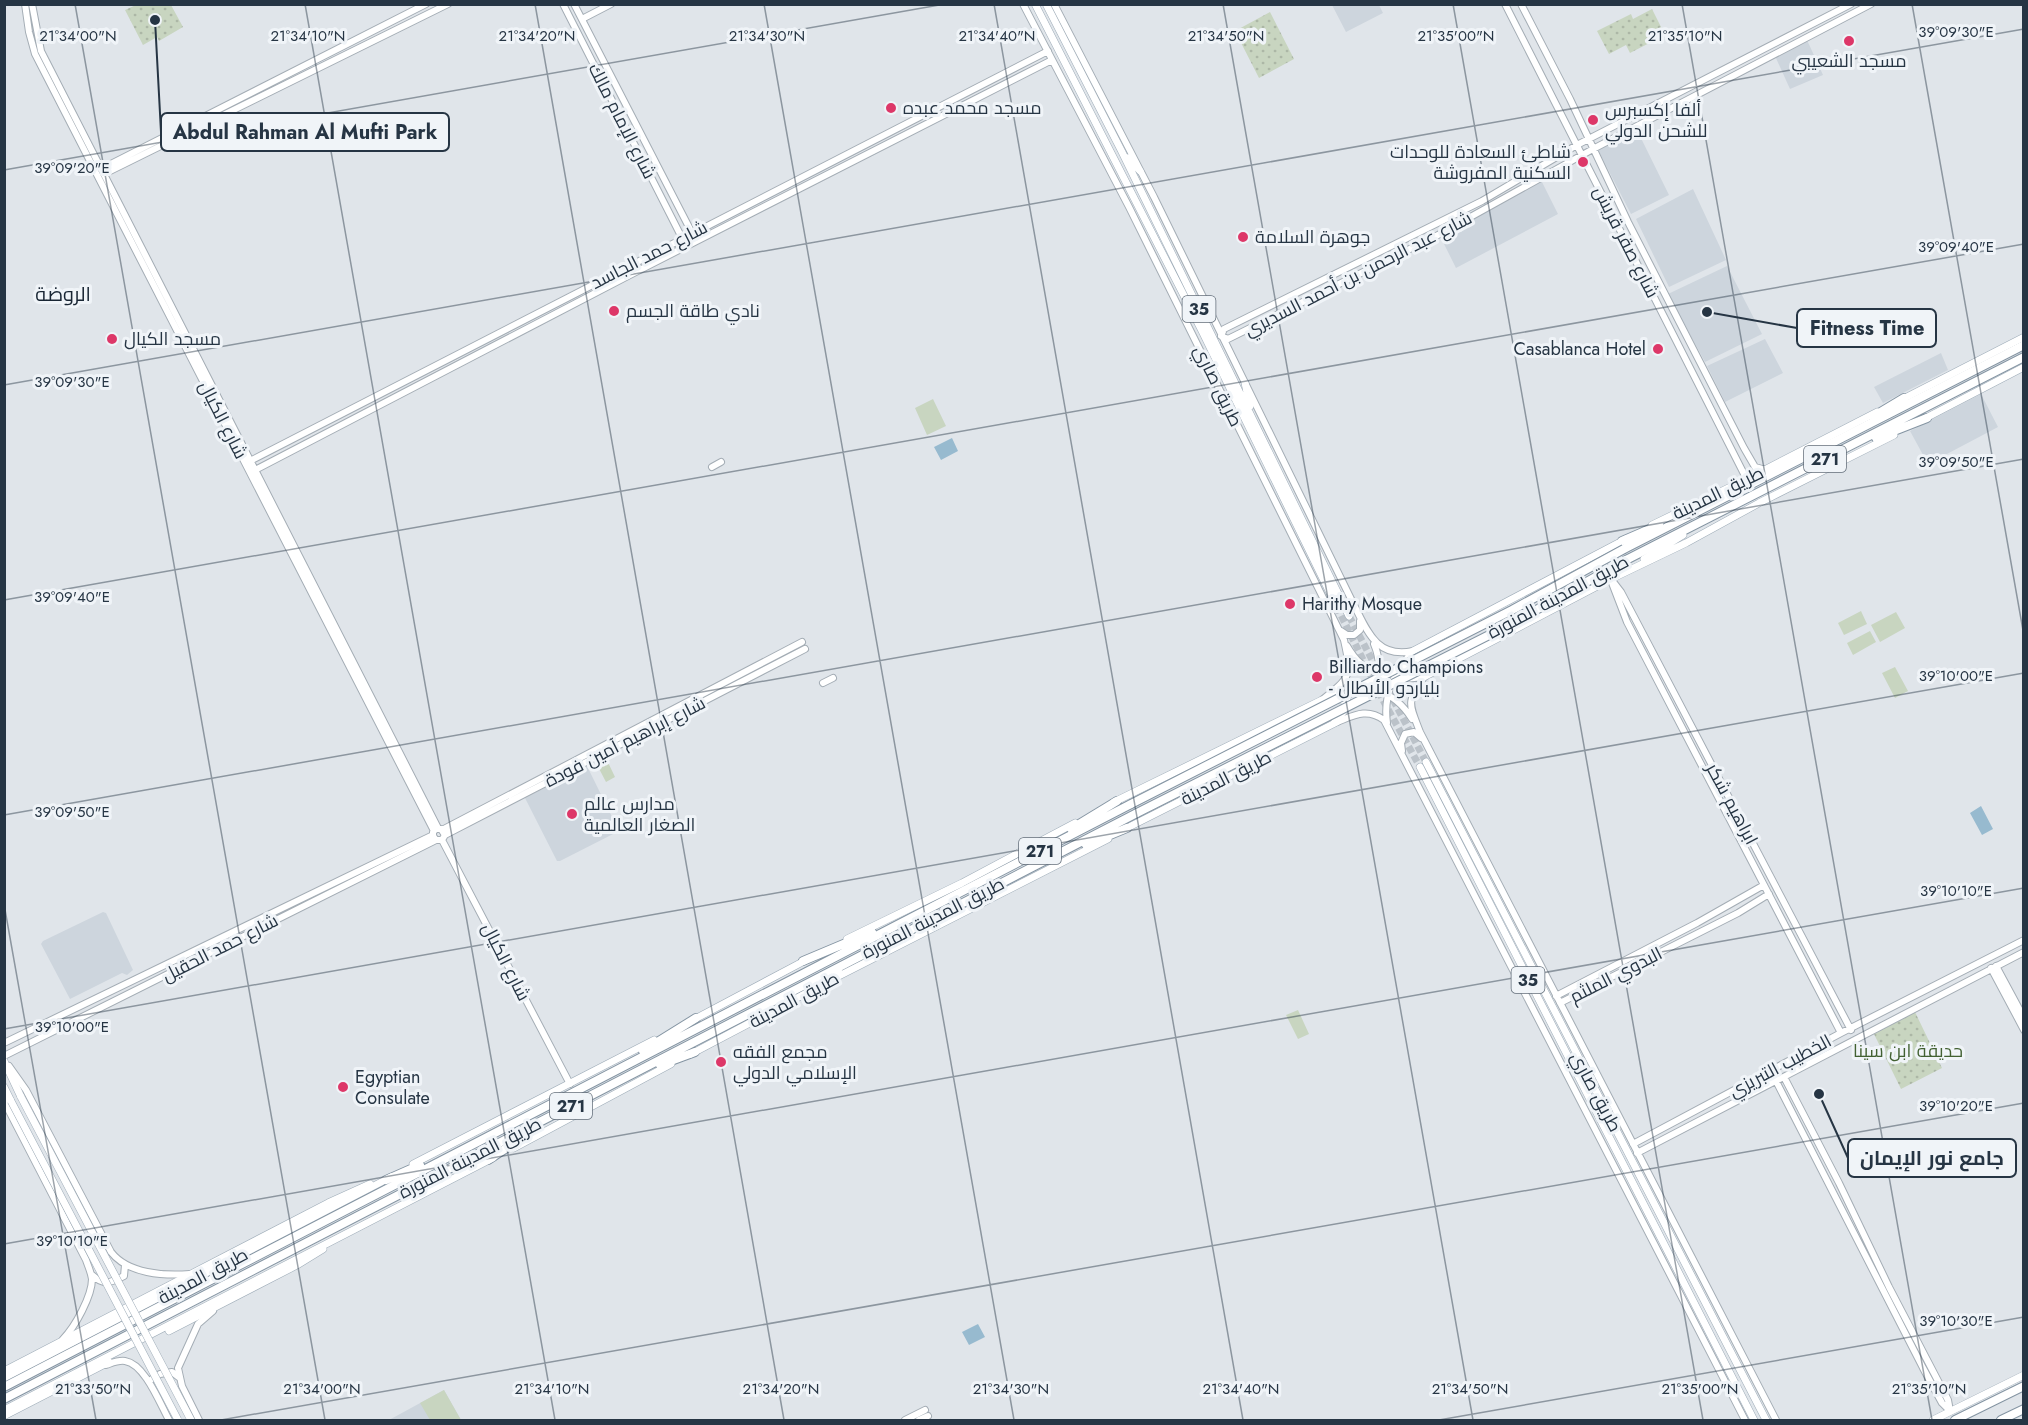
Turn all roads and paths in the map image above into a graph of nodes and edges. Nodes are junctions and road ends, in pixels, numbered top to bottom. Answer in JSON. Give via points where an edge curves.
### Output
{"nodes":[{"id":1,"x":25,"y":4,"type":"edge"},
{"id":2,"x":32,"y":4,"type":"edge"},
{"id":3,"x":426,"y":4,"type":"edge"},
{"id":4,"x":448,"y":4,"type":"edge"},
{"id":5,"x":562,"y":4,"type":"edge"},
{"id":6,"x":584,"y":4,"type":"edge"},
{"id":7,"x":610,"y":4,"type":"edge"},
{"id":8,"x":1023,"y":4,"type":"edge"},
{"id":9,"x":1035,"y":4,"type":"edge"},
{"id":10,"x":1046,"y":4,"type":"edge"},
{"id":11,"x":1054,"y":4,"type":"edge"},
{"id":12,"x":1505,"y":4,"type":"edge"},
{"id":13,"x":1521,"y":4,"type":"edge"},
{"id":14,"x":1851,"y":4,"type":"edge"},
{"id":15,"x":1871,"y":4,"type":"edge"},
{"id":16,"x":575,"y":6,"type":"edge"},
{"id":17,"x":582,"y":19,"type":"junction"},
{"id":18,"x":1048,"y":51,"type":"junction"},
{"id":19,"x":1038,"y":56,"type":"junction"},
{"id":20,"x":1052,"y":60,"type":"junction"},
{"id":21,"x":1042,"y":66,"type":"junction"},
{"id":22,"x":284,"y":76,"type":"junction"},
{"id":23,"x":287,"y":84,"type":"junction"},
{"id":24,"x":1588,"y":140,"type":"junction"},
{"id":25,"x":1577,"y":145,"type":"junction"},
{"id":26,"x":1593,"y":149,"type":"junction"},
{"id":27,"x":1122,"y":152,"type":"junction"},
{"id":28,"x":1583,"y":155,"type":"junction"},
{"id":29,"x":1140,"y":171,"type":"junction"},
{"id":30,"x":103,"y":172,"type":"junction"},
{"id":31,"x":692,"y":233,"type":"junction"},
{"id":32,"x":682,"y":238,"type":"junction"},
{"id":33,"x":1655,"y":275,"type":"junction"},
{"id":34,"x":1645,"y":280,"type":"junction"},
{"id":35,"x":1251,"y":315,"type":"junction"},
{"id":36,"x":1256,"y":326,"type":"junction"},
{"id":37,"x":1221,"y":336,"type":"junction"},
{"id":38,"x":2024,"y":338,"type":"edge"},
{"id":39,"x":2024,"y":345,"type":"edge"},
{"id":40,"x":2024,"y":357,"type":"edge"},
{"id":41,"x":2024,"y":367,"type":"edge"},
{"id":42,"x":1245,"y":383,"type":"junction"},
{"id":43,"x":1904,"y":398,"type":"junction"},
{"id":44,"x":1252,"y":417,"type":"junction"},
{"id":45,"x":1927,"y":418,"type":"junction"},
{"id":46,"x":1735,"y":432,"type":"junction"},
{"id":47,"x":1725,"y":437,"type":"junction"},
{"id":48,"x":1812,"y":454,"type":"junction"},
{"id":49,"x":1834,"y":454,"type":"junction"},
{"id":50,"x":250,"y":461,"type":"junction"},
{"id":51,"x":722,"y":462,"type":"dead end"},
{"id":52,"x":712,"y":467,"type":"dead end"},
{"id":53,"x":255,"y":470,"type":"junction"},
{"id":54,"x":1766,"y":470,"type":"junction"},
{"id":55,"x":1745,"y":480,"type":"junction"},
{"id":56,"x":1710,"y":518,"type":"junction"},
{"id":57,"x":1623,"y":545,"type":"junction"},
{"id":58,"x":1611,"y":579,"type":"junction"},
{"id":59,"x":1332,"y":597,"type":"tunnel mouth"},
{"id":60,"x":1353,"y":603,"type":"junction"},
{"id":61,"x":1349,"y":616,"type":"tunnel mouth"},
{"id":62,"x":1332,"y":618,"type":"junction"},
{"id":63,"x":1344,"y":640,"type":"junction"},
{"id":64,"x":1373,"y":640,"type":"junction"},
{"id":65,"x":1428,"y":643,"type":"junction"},
{"id":66,"x":804,"y":645,"type":"dead end"},
{"id":67,"x":1413,"y":651,"type":"junction"},
{"id":68,"x":1444,"y":666,"type":"junction"},
{"id":69,"x":1378,"y":673,"type":"junction"},
{"id":70,"x":1424,"y":677,"type":"junction"},
{"id":71,"x":833,"y":678,"type":"dead end"},
{"id":72,"x":1394,"y":678,"type":"junction"},
{"id":73,"x":1666,"y":680,"type":"junction"},
{"id":74,"x":823,"y":683,"type":"dead end"},
{"id":75,"x":1660,"y":684,"type":"junction"},
{"id":76,"x":1372,"y":689,"type":"junction"},
{"id":77,"x":1387,"y":695,"type":"junction"},
{"id":78,"x":1324,"y":699,"type":"junction"},
{"id":79,"x":1336,"y":722,"type":"junction"},
{"id":80,"x":1420,"y":732,"type":"junction"},
{"id":81,"x":1396,"y":743,"type":"junction"},
{"id":82,"x":1427,"y":763,"type":"junction"},
{"id":83,"x":1412,"y":773,"type":"junction"},
{"id":84,"x":1117,"y":801,"type":"junction"},
{"id":85,"x":1127,"y":828,"type":"junction"},
{"id":86,"x":438,"y":834,"type":"junction"},
{"id":87,"x":1005,"y":869,"type":"junction"},
{"id":88,"x":1024,"y":871,"type":"junction"},
{"id":89,"x":1764,"y":885,"type":"junction"},
{"id":90,"x":335,"y":886,"type":"junction"},
{"id":91,"x":1769,"y":894,"type":"junction"},
{"id":92,"x":930,"y":908,"type":"junction"},
{"id":93,"x":1668,"y":938,"type":"junction"},
{"id":94,"x":2024,"y":940,"type":"edge"},
{"id":95,"x":883,"y":944,"type":"junction"},
{"id":96,"x":1672,"y":946,"type":"junction"},
{"id":97,"x":2024,"y":952,"type":"edge"},
{"id":98,"x":803,"y":961,"type":"junction"},
{"id":99,"x":1994,"y":967,"type":"junction"},
{"id":100,"x":811,"y":990,"type":"junction"},
{"id":101,"x":1556,"y":996,"type":"junction"},
{"id":102,"x":1560,"y":1003,"type":"junction"},
{"id":103,"x":696,"y":1018,"type":"junction"},
{"id":104,"x":2024,"y":1018,"type":"edge"},
{"id":105,"x":1851,"y":1030,"type":"junction"},
{"id":106,"x":2024,"y":1030,"type":"edge"},
{"id":107,"x":1841,"y":1033,"type":"junction"},
{"id":108,"x":4,"y":1043,"type":"edge"},
{"id":109,"x":695,"y":1052,"type":"junction"},
{"id":110,"x":4,"y":1059,"type":"edge"},
{"id":111,"x":1784,"y":1077,"type":"junction"},
{"id":112,"x":626,"y":1078,"type":"junction"},
{"id":113,"x":1776,"y":1081,"type":"junction"},
{"id":114,"x":593,"y":1083,"type":"junction"},
{"id":115,"x":570,"y":1084,"type":"junction"},
{"id":116,"x":4,"y":1087,"type":"edge"},
{"id":117,"x":4,"y":1095,"type":"edge"},
{"id":118,"x":573,"y":1105,"type":"junction"},
{"id":119,"x":495,"y":1131,"type":"junction"},
{"id":120,"x":1633,"y":1144,"type":"junction"},
{"id":121,"x":1637,"y":1153,"type":"junction"},
{"id":122,"x":488,"y":1160,"type":"junction"},
{"id":123,"x":400,"y":1172,"type":"junction"},
{"id":124,"x":386,"y":1180,"type":"junction"},
{"id":125,"x":369,"y":1220,"type":"junction"},
{"id":126,"x":125,"y":1265,"type":"junction"},
{"id":127,"x":191,"y":1274,"type":"junction"},
{"id":128,"x":92,"y":1275,"type":"junction"},
{"id":129,"x":227,"y":1301,"type":"junction"},
{"id":130,"x":135,"y":1311,"type":"junction"},
{"id":131,"x":124,"y":1317,"type":"junction"},
{"id":132,"x":148,"y":1337,"type":"junction"},
{"id":133,"x":137,"y":1342,"type":"junction"},
{"id":134,"x":58,"y":1344,"type":"junction"},
{"id":135,"x":4,"y":1371,"type":"edge"},
{"id":136,"x":84,"y":1375,"type":"junction"},
{"id":137,"x":2024,"y":1375,"type":"edge"},
{"id":138,"x":4,"y":1378,"type":"edge"},
{"id":139,"x":180,"y":1379,"type":"junction"},
{"id":140,"x":2024,"y":1386,"type":"edge"},
{"id":141,"x":4,"y":1387,"type":"edge"},
{"id":142,"x":152,"y":1388,"type":"junction"},
{"id":143,"x":4,"y":1399,"type":"edge"},
{"id":144,"x":2024,"y":1409,"type":"edge"},
{"id":145,"x":4,"y":1410,"type":"edge"},
{"id":146,"x":4,"y":1416,"type":"edge"},
{"id":147,"x":1955,"y":1417,"type":"edge"},
{"id":148,"x":169,"y":1420,"type":"edge"},
{"id":149,"x":178,"y":1420,"type":"edge"},
{"id":150,"x":191,"y":1420,"type":"edge"},
{"id":151,"x":199,"y":1420,"type":"edge"},
{"id":152,"x":904,"y":1420,"type":"edge"},
{"id":153,"x":919,"y":1420,"type":"edge"},
{"id":154,"x":1745,"y":1420,"type":"edge"},
{"id":155,"x":1754,"y":1420,"type":"edge"},
{"id":156,"x":1766,"y":1420,"type":"edge"},
{"id":157,"x":1776,"y":1420,"type":"edge"},
{"id":158,"x":1933,"y":1420,"type":"edge"},
{"id":159,"x":2001,"y":1420,"type":"edge"}],
"edges":[{"from":1,"to":86,"type":"street","name":"شارع الكيال","via":[[35,54]]},
{"from":2,"to":30,"type":"street","name":"شارع الكيال","via":[[41,51]]},
{"from":3,"to":22,"type":"street"},
{"from":4,"to":23,"type":"street"},
{"from":5,"to":32,"type":"street","name":"شارع الإمام مالك"},
{"from":6,"to":16,"type":"street"},
{"from":7,"to":17,"type":"street"},
{"from":8,"to":18,"type":"street","name":"طريق صاري"},
{"from":9,"to":59,"type":"main road","name":"طريق صاري","number":"35"},
{"from":10,"to":27,"type":"main road","name":"طريق صاري","number":"35"},
{"from":11,"to":29,"type":"street"},
{"from":12,"to":25,"type":"street","name":"شارع صقر قريش"},
{"from":13,"to":24,"type":"street","name":"شارع صقر قريش"},
{"from":14,"to":24,"type":"street","name":"شارع عبد الرحمن بن أحمد السديري"},
{"from":15,"to":26,"type":"street","name":"شارع عبد الرحمن بن أحمد السديري"},
{"from":16,"to":17,"type":"street","name":"شارع الإمام مالك"},
{"from":17,"to":31,"type":"street","name":"شارع الإمام مالك"},
{"from":18,"to":19,"type":"street","name":"شارع حمد الجاسد"},
{"from":18,"to":20,"type":"street","name":"طريق صاري"},
{"from":19,"to":21,"type":"street"},
{"from":19,"to":31,"type":"street","name":"شارع حمد الجاسد"},
{"from":20,"to":21,"type":"street","name":"شارع حمد الجاسد"},
{"from":20,"to":62,"type":"street","name":"طريق صاري"},
{"from":21,"to":53,"type":"street","name":"شارع حمد الجاسد"},
{"from":22,"to":23,"type":"street"},
{"from":22,"to":30,"type":"street"},
{"from":23,"to":30,"type":"street"},
{"from":24,"to":25,"type":"street","name":"شارع عبد الرحمن بن أحمد السديري"},
{"from":24,"to":26,"type":"street","name":"شارع صقر قريش"},
{"from":25,"to":28,"type":"street","name":"شارع صقر قريش"},
{"from":25,"to":35,"type":"street","name":"شارع عبد الرحمن بن أحمد السديري","via":[[1482,201]]},
{"from":26,"to":28,"type":"street","name":"شارع عبد الرحمن بن أحمد السديري"},
{"from":26,"to":33,"type":"street","name":"شارع صقر قريش"},
{"from":27,"to":29,"type":"main road"},
{"from":27,"to":44,"type":"main road","name":"طريق صاري","number":"35"},
{"from":28,"to":34,"type":"street","name":"شارع صقر قريش"},
{"from":28,"to":36,"type":"street","name":"شارع عبد الرحمن بن أحمد السديري","via":[[1438,236]]},
{"from":29,"to":37,"type":"street"},
{"from":30,"to":50,"type":"street","name":"شارع الكيال"},
{"from":31,"to":32,"type":"street","name":"شارع حمد الجاسد"},
{"from":32,"to":50,"type":"street","name":"شارع حمد الجاسد"},
{"from":33,"to":34,"type":"street"},
{"from":33,"to":46,"type":"street","name":"شارع صقر قريش"},
{"from":34,"to":47,"type":"street","name":"شارع صقر قريش"},
{"from":35,"to":36,"type":"street"},
{"from":35,"to":37,"type":"street","name":"شارع عبد الرحمن بن أحمد السديري","via":[[1224,329]]},
{"from":36,"to":37,"type":"street","name":"شارع عبد الرحمن بن أحمد السديري","via":[[1228,339]]},
{"from":37,"to":42,"type":"street"},
{"from":38,"to":43,"type":"main road","name":"طريق المدينة"},
{"from":39,"to":48,"type":"highway","name":"طريق المدينة المنورة","number":"271"},
{"from":40,"to":49,"type":"highway","name":"طريق المدينة المنورة","number":"271"},
{"from":41,"to":45,"type":"main road","name":"طريق المدينة"},
{"from":42,"to":44,"type":"main road"},
{"from":42,"to":60,"type":"street"},
{"from":43,"to":48,"type":"highway"},
{"from":43,"to":54,"type":"main road","name":"طريق المدينة"},
{"from":44,"to":61,"type":"main road","name":"طريق صاري","number":"35"},
{"from":45,"to":49,"type":"highway"},
{"from":45,"to":58,"type":"main road","name":"طريق المدينة"},
{"from":46,"to":47,"type":"street"},
{"from":46,"to":54,"type":"street","name":"شارع صقر قريش","via":[[1755,467]]},
{"from":47,"to":55,"type":"street","name":"شارع صقر قريش"},
{"from":48,"to":57,"type":"highway","name":"طريق المدينة المنورة","number":"271"},
{"from":49,"to":56,"type":"highway","name":"طريق المدينة المنورة","number":"271"},
{"from":50,"to":53,"type":"street","name":"شارع الكيال"},
{"from":51,"to":52,"type":"street"},
{"from":53,"to":86,"type":"street","name":"شارع الكيال"},
{"from":54,"to":55,"type":"main road","name":"طريق المدينة"},
{"from":55,"to":57,"type":"main road","name":"طريق المدينة","via":[[1672,514]]},
{"from":56,"to":58,"type":"main road","name":"طريق المدينة"},
{"from":56,"to":88,"type":"highway","name":"طريق المدينة المنورة","number":"271","bridge":true},
{"from":57,"to":65,"type":"main road","name":"طريق المدينة"},
{"from":57,"to":87,"type":"highway","name":"طريق المدينة المنورة","number":"271","bridge":true,"via":[[1512,610]]},
{"from":58,"to":68,"type":"main road","name":"طريق المدينة"},
{"from":58,"to":73,"type":"street","name":"ابراهيم شكر"},
{"from":58,"to":75,"type":"street","via":[[1627,622]]},
{"from":60,"to":62,"type":"street","via":[[1360,623],[1357,633],[1342,633]]},
{"from":60,"to":64,"type":"street","name":"طريق المدينة"},
{"from":62,"to":63,"type":"street","name":"طريق صاري"},
{"from":63,"to":69,"type":"street","name":"طريق المدينة","via":[[1355,660]]},
{"from":63,"to":78,"type":"street","name":"طريق صاري","via":[[1350,666],[1347,678]]},
{"from":64,"to":67,"type":"street","via":[[1390,651]]},
{"from":64,"to":69,"type":"street","name":"طريق المدينة"},
{"from":65,"to":67,"type":"main road","name":"طريق المدينة"},
{"from":65,"to":68,"type":"main road","via":[[1416,656],[1416,666]]},
{"from":66,"to":86,"type":"street","name":"شارع إبراهيم آمين فودة"},
{"from":67,"to":72,"type":"street"},
{"from":68,"to":70,"type":"main road","name":"طريق المدينة"},
{"from":69,"to":72,"type":"street","name":"طريق المدينة"},
{"from":69,"to":76,"type":"street","name":"طريق المدينة"},
{"from":70,"to":72,"type":"street","name":"طريق المدينة"},
{"from":70,"to":80,"type":"street","via":[[1411,696]]},
{"from":71,"to":74,"type":"street"},
{"from":72,"to":77,"type":"street"},
{"from":73,"to":75,"type":"street"},
{"from":73,"to":105,"type":"street","name":"ابراهيم شكر"},
{"from":75,"to":89,"type":"street"},
{"from":76,"to":77,"type":"street","name":"طريق المدينة"},
{"from":76,"to":78,"type":"street","name":"طريق المدينة","via":[[1346,688]]},
{"from":76,"to":79,"type":"street","name":"طريق المدينة","via":[[1354,711]]},
{"from":77,"to":80,"type":"street","name":"طريق المدينة","via":[[1403,705]]},
{"from":77,"to":81,"type":"street","via":[[1388,724]]},
{"from":78,"to":79,"type":"main road","via":[[1347,701]]},
{"from":78,"to":84,"type":"main road","name":"طريق المدينة"},
{"from":79,"to":81,"type":"street","via":[[1361,712],[1378,716]]},
{"from":79,"to":85,"type":"main road","name":"طريق المدينة"},
{"from":80,"to":82,"type":"street"},
{"from":81,"to":83,"type":"street"},
{"from":82,"to":83,"type":"street","via":[[1418,734],[1405,734],[1401,747]]},
{"from":82,"to":101,"type":"street"},
{"from":82,"to":155,"type":"main road","name":"طريق صاري","number":"35","via":[[1637,1193]]},
{"from":82,"to":156,"type":"main road","name":"طريق صاري","number":"35"},
{"from":83,"to":154,"type":"street"},
{"from":84,"to":87,"type":"highway"},
{"from":84,"to":98,"type":"main road","name":"طريق المدينة"},
{"from":85,"to":88,"type":"highway"},
{"from":85,"to":100,"type":"main road","name":"طريق المدينة"},
{"from":86,"to":90,"type":"street","name":"شارع حمد الحقيل"},
{"from":86,"to":115,"type":"street","name":"شارع الكيال"},
{"from":87,"to":92,"type":"highway","name":"طريق المدينة المنورة","number":"271"},
{"from":88,"to":95,"type":"highway","name":"طريق المدينة المنورة","number":"271"},
{"from":89,"to":91,"type":"street"},
{"from":89,"to":93,"type":"street","name":"البدوي الملثم"},
{"from":90,"to":108,"type":"street","name":"شارع حمد الحقيل"},
{"from":90,"to":110,"type":"street","name":"شارع حمد الحقيل"},
{"from":91,"to":96,"type":"street","name":"البدوي الملثم"},
{"from":91,"to":107,"type":"street"},
{"from":92,"to":98,"type":"highway"},
{"from":92,"to":114,"type":"highway","name":"طريق المدينة المنورة","number":"271"},
{"from":93,"to":96,"type":"street","name":"البدوي الملثم"},
{"from":93,"to":101,"type":"street","name":"البدوي الملثم"},
{"from":94,"to":105,"type":"street","name":"الخطيب التبريزي"},
{"from":95,"to":100,"type":"highway"},
{"from":95,"to":112,"type":"highway","name":"طريق المدينة المنورة","number":"271"},
{"from":96,"to":102,"type":"street","name":"البدوي الملثم"},
{"from":97,"to":99,"type":"street","name":"الخطيب التبريزي"},
{"from":98,"to":103,"type":"main road","name":"طريق المدينة"},
{"from":99,"to":104,"type":"street"},
{"from":99,"to":106,"type":"street"},
{"from":99,"to":111,"type":"street","name":"الخطيب التبريزي"},
{"from":100,"to":109,"type":"main road","name":"طريق المدينة"},
{"from":101,"to":102,"type":"street"},
{"from":102,"to":120,"type":"street"},
{"from":103,"to":114,"type":"highway"},
{"from":103,"to":115,"type":"main road","name":"طريق المدينة"},
{"from":105,"to":107,"type":"street","name":"الخطيب التبريزي"},
{"from":107,"to":120,"type":"street","name":"الخطيب التبريزي"},
{"from":109,"to":112,"type":"highway"},
{"from":109,"to":122,"type":"main road","name":"طريق المدينة"},
{"from":110,"to":126,"type":"street","via":[[26,1090],[111,1252]]},
{"from":110,"to":130,"type":"main road","bridge":true},
{"from":111,"to":113,"type":"street","name":"الخطيب التبريزي"},
{"from":111,"to":147,"type":"street"},
{"from":112,"to":118,"type":"highway","name":"طريق المدينة المنورة","number":"271"},
{"from":113,"to":121,"type":"street","name":"الخطيب التبريزي"},
{"from":113,"to":147,"type":"street","via":[[1923,1368],[1942,1403]]},
{"from":114,"to":119,"type":"highway","name":"طريق المدينة المنورة","number":"271"},
{"from":115,"to":123,"type":"main road","name":"طريق المدينة"},
{"from":116,"to":131,"type":"main road","bridge":true},
{"from":117,"to":128,"type":"street"},
{"from":118,"to":122,"type":"highway"},
{"from":118,"to":143,"type":"highway","name":"طريق المدينة المنورة","number":"271"},
{"from":119,"to":124,"type":"highway"},
{"from":119,"to":141,"type":"highway","name":"طريق المدينة المنورة","number":"271"},
{"from":120,"to":121,"type":"street"},
{"from":121,"to":157,"type":"street"},
{"from":122,"to":125,"type":"main road","name":"طريق المدينة"},
{"from":123,"to":124,"type":"main road","name":"طريق المدينة"},
{"from":123,"to":127,"type":"main road","name":"طريق المدينة","via":[[328,1203]]},
{"from":124,"to":130,"type":"main road","name":"طريق المدينة"},
{"from":125,"to":129,"type":"main road","name":"طريق المدينة","via":[[297,1265]]},
{"from":125,"to":132,"type":"main road","name":"طريق المدينة"},
{"from":126,"to":127,"type":"street","via":[[175,1275]]},
{"from":126,"to":128,"type":"street","via":[[124,1276],[111,1282],[99,1282]]},
{"from":127,"to":134,"type":"main road","name":"طريق المدينة"},
{"from":128,"to":134,"type":"street","via":[[78,1317]]},
{"from":129,"to":136,"type":"main road","name":"طريق المدينة"},
{"from":129,"to":139,"type":"street","via":[[198,1324],[178,1368]]},
{"from":130,"to":131,"type":"main road","name":"طريق المدينة","bridge":true},
{"from":130,"to":132,"type":"main road","bridge":true},
{"from":131,"to":133,"type":"main road","bridge":true},
{"from":131,"to":138,"type":"main road","name":"طريق المدينة"},
{"from":132,"to":133,"type":"main road","name":"طريق المدينة","bridge":true},
{"from":132,"to":150,"type":"main road","bridge":true},
{"from":133,"to":145,"type":"main road","name":"طريق المدينة"},
{"from":133,"to":149,"type":"main road","bridge":true},
{"from":134,"to":135,"type":"main road","name":"طريق المدينة"},
{"from":136,"to":142,"type":"street","via":[[119,1360],[126,1361],[141,1371]]},
{"from":136,"to":146,"type":"main road","name":"طريق المدينة"},
{"from":137,"to":147,"type":"main road"},
{"from":139,"to":142,"type":"street","via":[[172,1372],[160,1374],[151,1380]]},
{"from":139,"to":151,"type":"street"},
{"from":140,"to":147,"type":"highway"},
{"from":142,"to":148,"type":"street"},
{"from":144,"to":159,"type":"highway"},
{"from":147,"to":158,"type":"main road"},
{"from":152,"to":153,"type":"street","via":[[926,1413]]}]}
